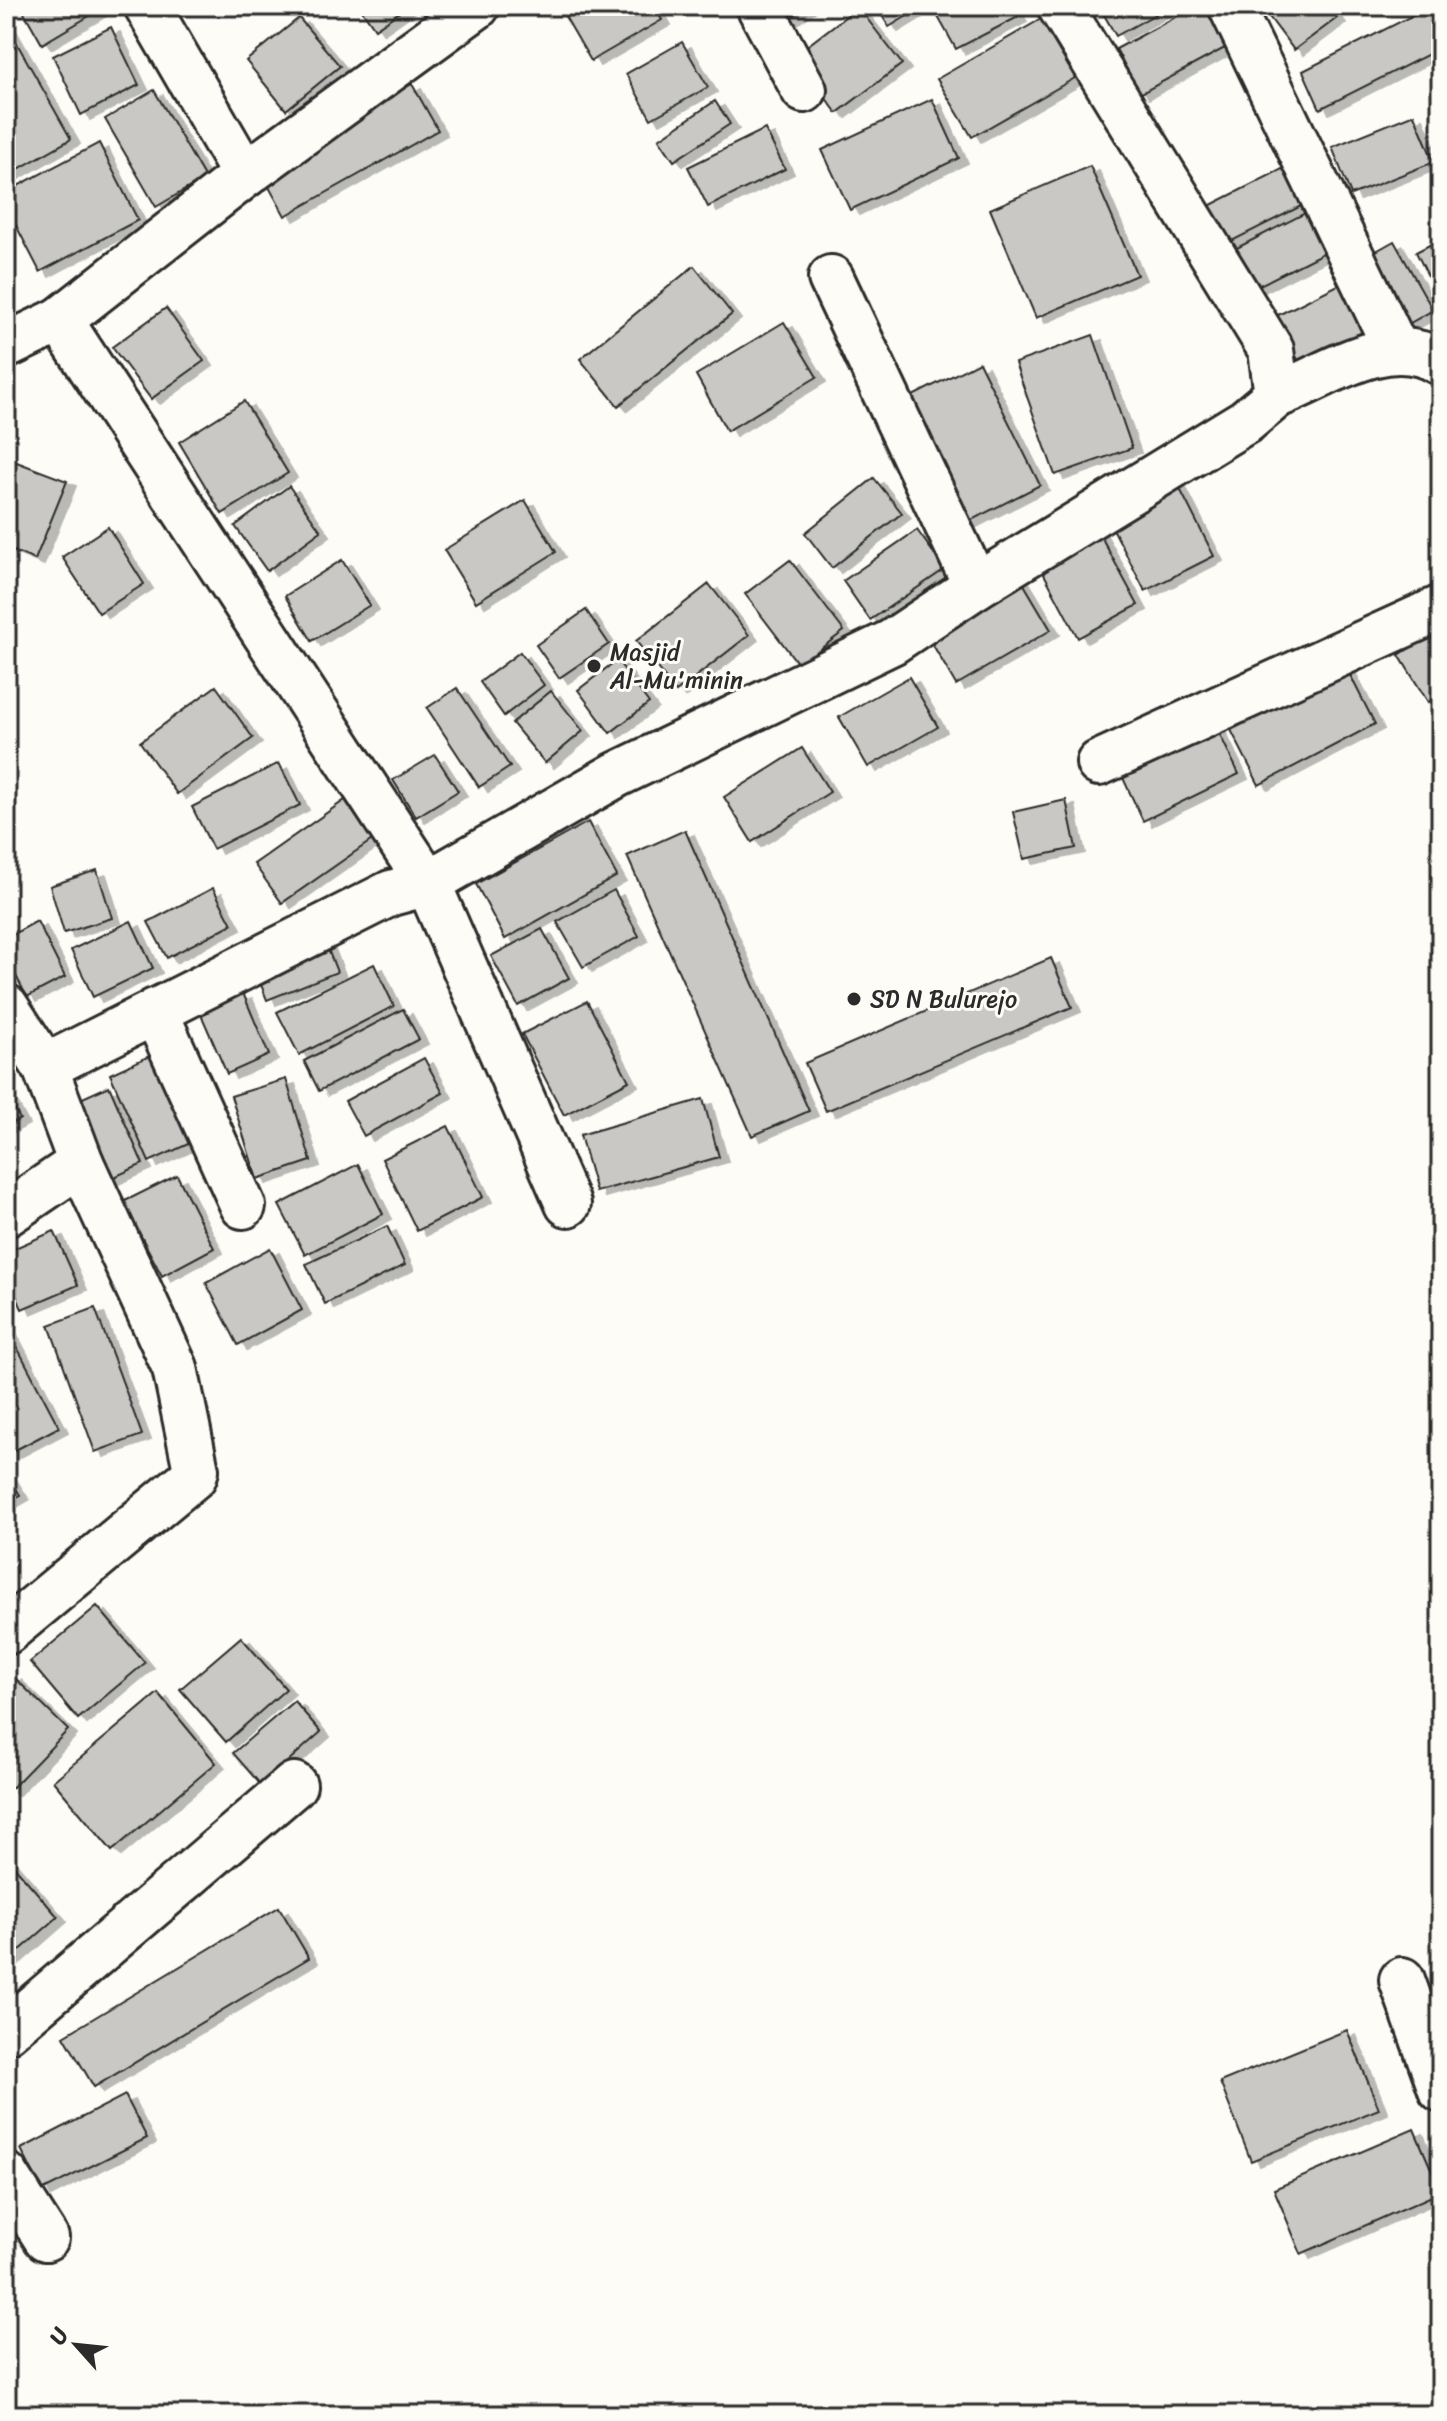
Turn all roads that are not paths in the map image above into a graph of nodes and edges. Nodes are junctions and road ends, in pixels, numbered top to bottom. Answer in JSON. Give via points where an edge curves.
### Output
{"nodes":[{"id":1,"x":147,"y":6,"type":"edge"},
{"id":2,"x":477,"y":6,"type":"edge"},
{"id":3,"x":759,"y":6,"type":"edge"},
{"id":4,"x":1060,"y":6,"type":"edge"},
{"id":5,"x":1231,"y":6,"type":"edge"},
{"id":6,"x":804,"y":90,"type":"dead end"},
{"id":7,"x":245,"y":175,"type":"junction"},
{"id":8,"x":831,"y":278,"type":"dead end"},
{"id":9,"x":60,"y":320,"type":"junction"},
{"id":10,"x":6,"y":346,"type":"edge"},
{"id":11,"x":1397,"y":351,"type":"junction"},
{"id":12,"x":1441,"y":363,"type":"edge"},
{"id":13,"x":1277,"y":395,"type":"junction"},
{"id":14,"x":976,"y":586,"type":"junction"},
{"id":15,"x":1441,"y":608,"type":"edge"},
{"id":16,"x":1099,"y":763,"type":"dead end"},
{"id":17,"x":428,"y":883,"type":"junction"},
{"id":18,"x":6,"y":1007,"type":"edge"},
{"id":19,"x":155,"y":1011,"type":"junction"},
{"id":20,"x":45,"y":1067,"type":"junction"},
{"id":21,"x":81,"y":1163,"type":"junction"},
{"id":22,"x":568,"y":1204,"type":"dead end"},
{"id":23,"x":243,"y":1206,"type":"dead end"},
{"id":24,"x":6,"y":1214,"type":"edge"},
{"id":25,"x":6,"y":1632,"type":"edge"},
{"id":26,"x":294,"y":1785,"type":"dead end"},
{"id":27,"x":1402,"y":1980,"type":"dead end"},
{"id":28,"x":6,"y":2031,"type":"edge"},
{"id":29,"x":1441,"y":2089,"type":"edge"},
{"id":30,"x":6,"y":2175,"type":"edge"},
{"id":31,"x":46,"y":2238,"type":"dead end"}],
"edges":[{"from":1,"to":7,"type":"street"},
{"from":2,"to":7,"type":"street"},
{"from":3,"to":6,"type":"street"},
{"from":4,"to":13,"type":"street","via":[[1271,350]]},
{"from":5,"to":11,"type":"street"},
{"from":7,"to":9,"type":"street"},
{"from":8,"to":14,"type":"street"},
{"from":9,"to":10,"type":"street"},
{"from":9,"to":17,"type":"street"},
{"from":11,"to":12,"type":"street","via":[[1420,351]]},
{"from":11,"to":13,"type":"street","via":[[1378,351]]},
{"from":13,"to":14,"type":"street","via":[[1246,421]]},
{"from":14,"to":17,"type":"street","via":[[892,642],[616,775]]},
{"from":15,"to":16,"type":"street"},
{"from":17,"to":19,"type":"street","via":[[391,893]]},
{"from":17,"to":22,"type":"street"},
{"from":18,"to":20,"type":"street"},
{"from":19,"to":20,"type":"street"},
{"from":19,"to":23,"type":"street"},
{"from":20,"to":21,"type":"street"},
{"from":21,"to":24,"type":"street"},
{"from":21,"to":25,"type":"street","via":[[175,1368],[196,1470],[157,1509]]},
{"from":26,"to":28,"type":"street"},
{"from":27,"to":29,"type":"street"},
{"from":30,"to":31,"type":"street"}]}
